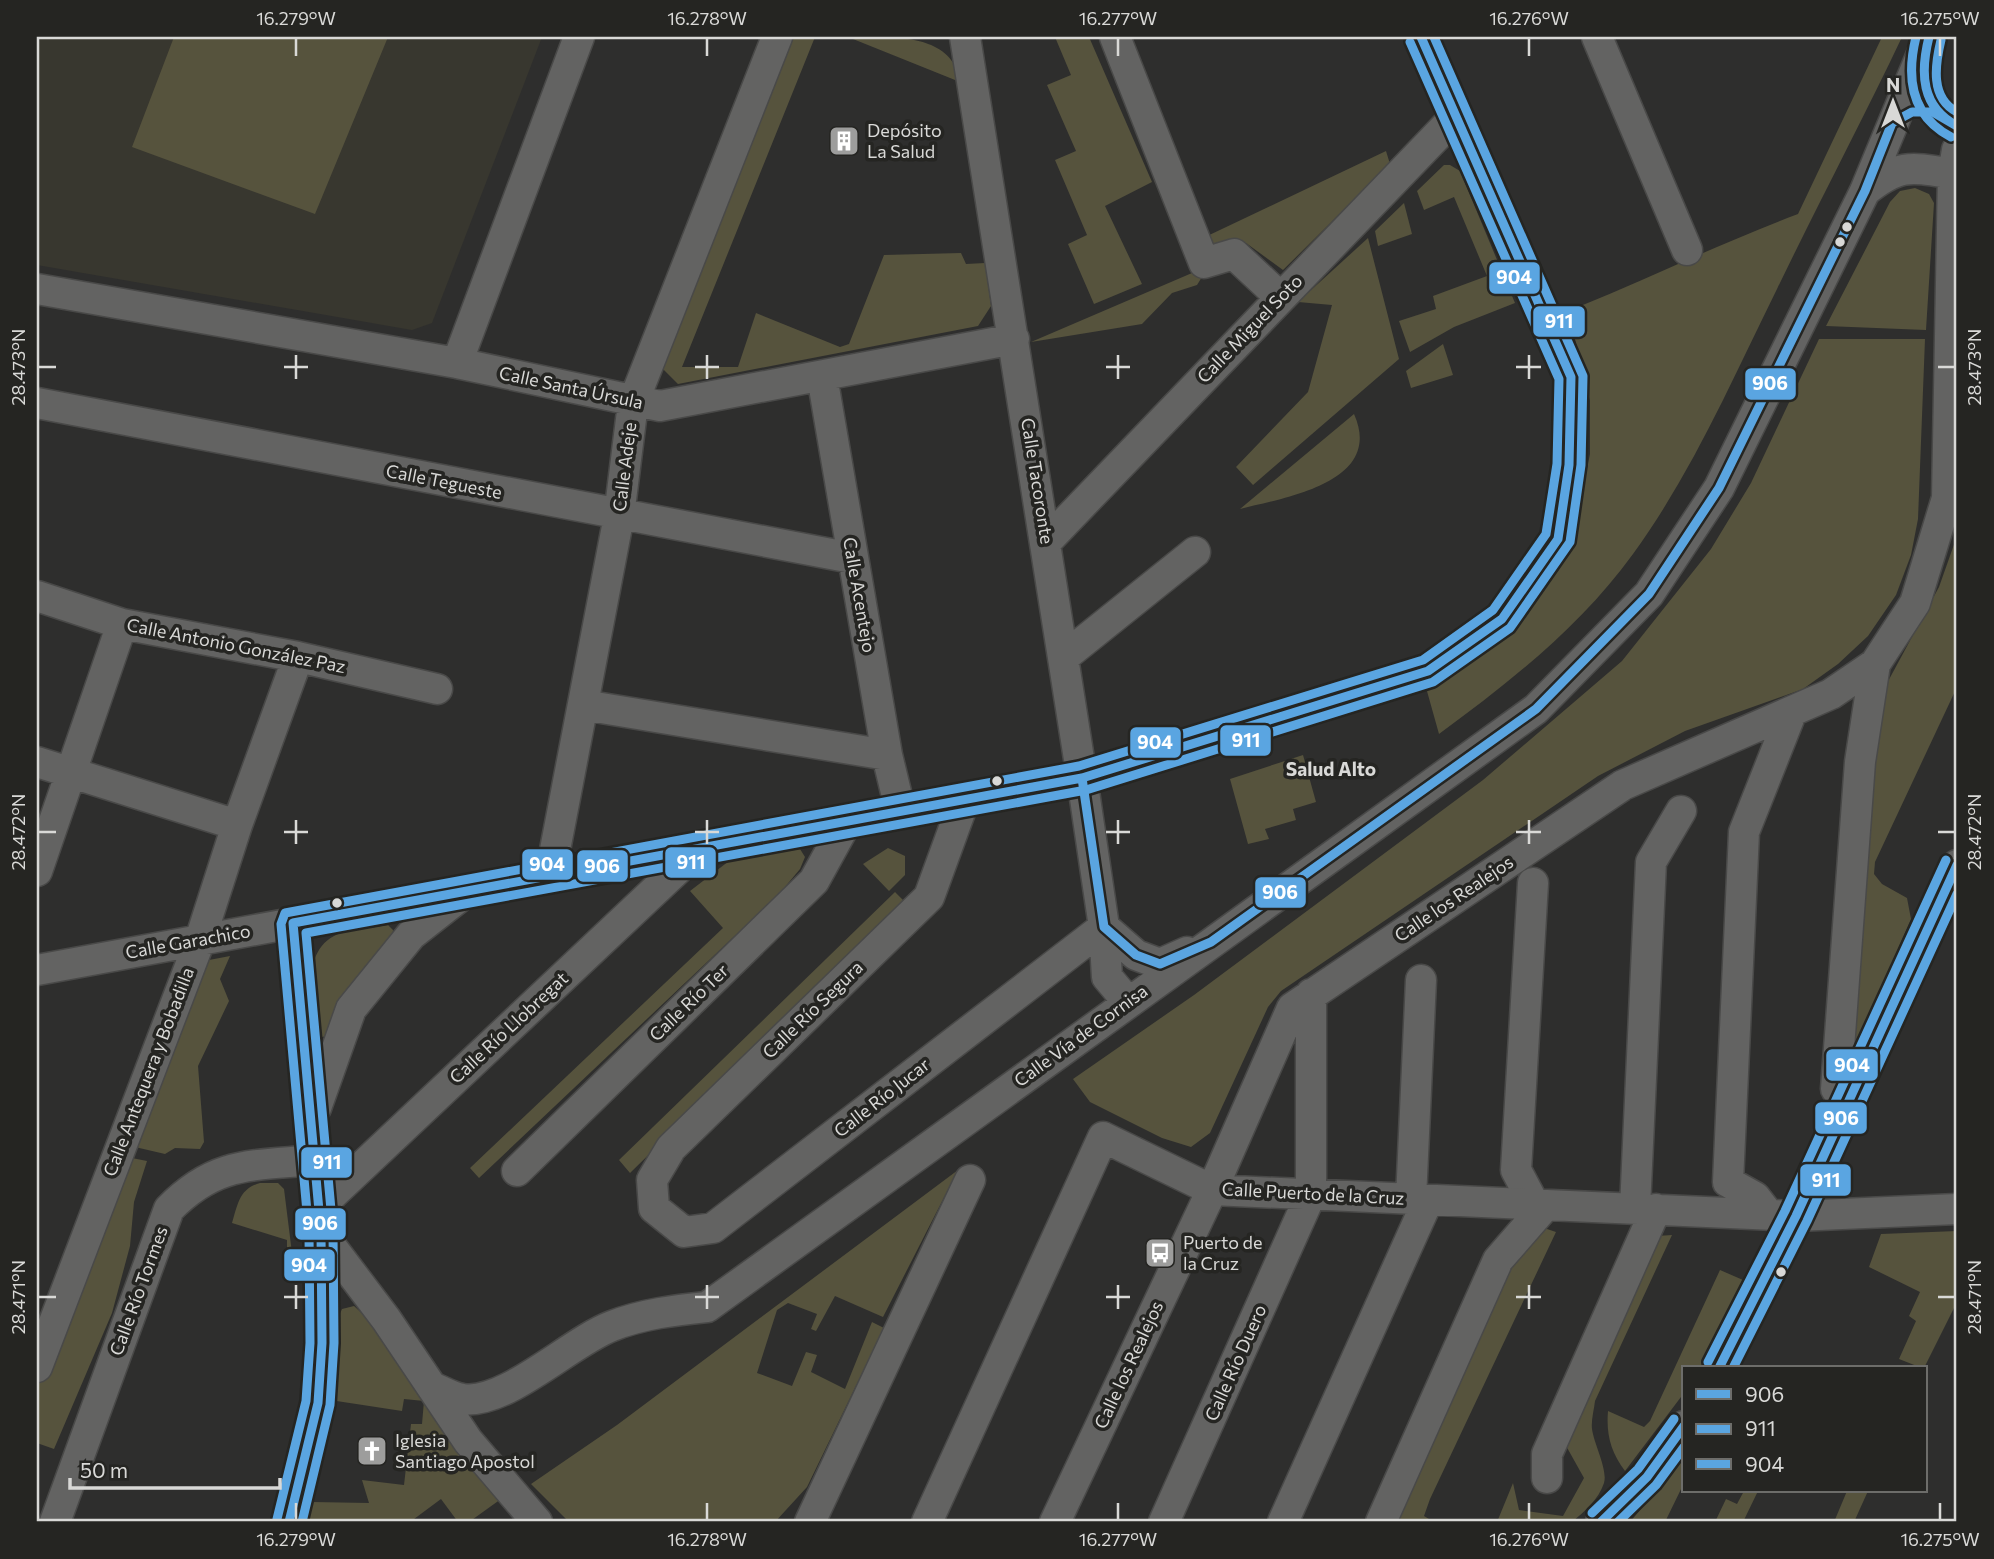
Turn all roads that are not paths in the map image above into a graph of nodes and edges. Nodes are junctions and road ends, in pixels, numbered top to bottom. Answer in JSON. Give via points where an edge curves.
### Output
{"nodes":[{"id":1,"x":579,"y":37,"type":"edge"},
{"id":2,"x":777,"y":37,"type":"edge"},
{"id":3,"x":965,"y":37,"type":"edge"},
{"id":4,"x":1115,"y":37,"type":"edge"},
{"id":5,"x":1421,"y":37,"type":"edge"},
{"id":6,"x":1597,"y":37,"type":"edge"},
{"id":7,"x":1928,"y":38,"type":"edge"},
{"id":8,"x":1455,"y":117,"type":"junction"},
{"id":9,"x":1892,"y":123,"type":"junction"},
{"id":10,"x":1951,"y":143,"type":"edge"},
{"id":11,"x":1910,"y":166,"type":"junction"},
{"id":12,"x":1865,"y":191,"type":"junction"},
{"id":13,"x":1687,"y":250,"type":"dead end"},
{"id":14,"x":37,"y":289,"type":"edge"},
{"id":15,"x":1280,"y":298,"type":"junction"},
{"id":16,"x":127,"y":305,"type":"junction"},
{"id":17,"x":37,"y":309,"type":"edge"},
{"id":18,"x":1014,"y":339,"type":"junction"},
{"id":19,"x":457,"y":363,"type":"junction"},
{"id":20,"x":821,"y":376,"type":"junction"},
{"id":21,"x":633,"y":403,"type":"junction"},
{"id":22,"x":37,"y":406,"type":"edge"},
{"id":23,"x":1952,"y":498,"type":"edge"},
{"id":24,"x":619,"y":516,"type":"junction"},
{"id":25,"x":1046,"y":542,"type":"junction"},
{"id":26,"x":1195,"y":552,"type":"dead end"},
{"id":27,"x":852,"y":558,"type":"junction"},
{"id":28,"x":37,"y":596,"type":"edge"},
{"id":29,"x":122,"y":624,"type":"junction"},
{"id":30,"x":299,"y":657,"type":"junction"},
{"id":31,"x":1063,"y":657,"type":"junction"},
{"id":32,"x":1875,"y":664,"type":"junction"},
{"id":33,"x":437,"y":689,"type":"dead end"},
{"id":34,"x":583,"y":705,"type":"junction"},
{"id":35,"x":1792,"y":711,"type":"junction"},
{"id":36,"x":887,"y":755,"type":"junction"},
{"id":37,"x":37,"y":762,"type":"edge"},
{"id":38,"x":72,"y":775,"type":"junction"},
{"id":39,"x":1082,"y":778,"type":"junction"},
{"id":40,"x":964,"y":801,"type":"junction"},
{"id":41,"x":1681,"y":811,"type":"dead end"},
{"id":42,"x":901,"y":813,"type":"junction"},
{"id":43,"x":846,"y":823,"type":"junction"},
{"id":44,"x":237,"y":825,"type":"junction"},
{"id":45,"x":699,"y":849,"type":"junction"},
{"id":46,"x":1957,"y":865,"type":"edge"},
{"id":47,"x":37,"y":871,"type":"edge"},
{"id":48,"x":550,"y":876,"type":"junction"},
{"id":49,"x":1533,"y":883,"type":"dead end"},
{"id":50,"x":470,"y":889,"type":"junction"},
{"id":51,"x":395,"y":906,"type":"junction"},
{"id":52,"x":293,"y":923,"type":"junction"},
{"id":53,"x":1104,"y":927,"type":"junction"},
{"id":54,"x":200,"y":940,"type":"junction"},
{"id":55,"x":1211,"y":942,"type":"junction"},
{"id":56,"x":395,"y":952,"type":"junction"},
{"id":57,"x":37,"y":970,"type":"edge"},
{"id":58,"x":1421,"y":980,"type":"dead end"},
{"id":59,"x":1311,"y":994,"type":"junction"},
{"id":60,"x":1128,"y":1002,"type":"junction"},
{"id":61,"x":305,"y":1043,"type":"junction"},
{"id":62,"x":336,"y":1044,"type":"junction"},
{"id":63,"x":1847,"y":1104,"type":"junction"},
{"id":64,"x":312,"y":1121,"type":"junction"},
{"id":65,"x":315,"y":1160,"type":"junction"},
{"id":66,"x":517,"y":1171,"type":"dead end"},
{"id":67,"x":970,"y":1181,"type":"dead end"},
{"id":68,"x":1212,"y":1190,"type":"junction"},
{"id":69,"x":1311,"y":1194,"type":"junction"},
{"id":70,"x":1419,"y":1199,"type":"junction"},
{"id":71,"x":1540,"y":1204,"type":"junction"},
{"id":72,"x":654,"y":1208,"type":"joint"},
{"id":73,"x":1646,"y":1209,"type":"junction"},
{"id":74,"x":1957,"y":1209,"type":"edge"},
{"id":75,"x":1782,"y":1216,"type":"junction"},
{"id":76,"x":320,"y":1220,"type":"junction"},
{"id":77,"x":1720,"y":1366,"type":"edge"},
{"id":78,"x":37,"y":1367,"type":"edge"},
{"id":79,"x":432,"y":1387,"type":"junction"},
{"id":80,"x":1682,"y":1429,"type":"edge"},
{"id":81,"x":1547,"y":1478,"type":"dead end"},
{"id":82,"x":816,"y":1516,"type":"edge"},
{"id":83,"x":55,"y":1522,"type":"edge"},
{"id":84,"x":289,"y":1522,"type":"edge"},
{"id":85,"x":537,"y":1522,"type":"edge"},
{"id":86,"x":927,"y":1522,"type":"edge"},
{"id":87,"x":1055,"y":1522,"type":"edge"},
{"id":88,"x":1164,"y":1522,"type":"edge"},
{"id":89,"x":1283,"y":1522,"type":"edge"},
{"id":90,"x":1381,"y":1522,"type":"edge"},
{"id":91,"x":1601,"y":1522,"type":"edge"}],
"edges":[{"from":1,"to":19,"type":"street"},
{"from":2,"to":21,"type":"street","name":"Calle Adeje"},
{"from":3,"to":18,"type":"street","name":"Calle Tacoronte"},
{"from":4,"to":15,"type":"street","via":[[1204,263],[1234,254]]},
{"from":5,"to":8,"type":"street","name":"Calle Garachico"},
{"from":6,"to":13,"type":"street"},
{"from":7,"to":9,"type":"street","name":"Calle Vía de Cornisa"},
{"from":7,"to":10,"type":"street","name":"Calle los Realejos","via":[[1924,92]]},
{"from":8,"to":15,"type":"street","name":"Calle Miguel Soto"},
{"from":8,"to":39,"type":"street","name":"Calle Garachico","via":[[1571,377],[1569,465],[1558,539],[1502,619],[1428,671]]},
{"from":9,"to":10,"type":"street","via":[[1912,112]]},
{"from":9,"to":11,"type":"street"},
{"from":9,"to":12,"type":"street","name":"Calle Vía de Cornisa"},
{"from":10,"to":11,"type":"street"},
{"from":10,"to":23,"type":"street","name":"Calle los Realejos"},
{"from":11,"to":12,"type":"street","via":[[1889,172]]},
{"from":12,"to":55,"type":"street","name":"Calle Vía de Cornisa","via":[[1719,488],[1649,594],[1536,709]]},
{"from":14,"to":16,"type":"street","name":"Calle Santa Úrsula"},
{"from":15,"to":25,"type":"street","name":"Calle Miguel Soto"},
{"from":16,"to":17,"type":"street","name":"Calle Santa Úrsula"},
{"from":16,"to":19,"type":"street","name":"Calle Santa Úrsula"},
{"from":18,"to":20,"type":"street","name":"Calle Santa Úrsula"},
{"from":18,"to":25,"type":"street","name":"Calle Tacoronte"},
{"from":19,"to":21,"type":"street","name":"Calle Santa Úrsula"},
{"from":20,"to":21,"type":"street","name":"Calle Santa Úrsula","via":[[660,406]]},
{"from":20,"to":27,"type":"street","name":"Calle Acentejo"},
{"from":21,"to":24,"type":"street","name":"Calle Adeje"},
{"from":22,"to":24,"type":"street","name":"Calle Tegueste"},
{"from":23,"to":32,"type":"street","name":"Calle los Realejos","via":[[1915,603]]},
{"from":24,"to":27,"type":"street","name":"Calle Tegueste"},
{"from":24,"to":34,"type":"street","name":"Calle Adeje"},
{"from":25,"to":31,"type":"street","name":"Calle Tacoronte"},
{"from":26,"to":31,"type":"street"},
{"from":27,"to":36,"type":"street","name":"Calle Acentejo"},
{"from":28,"to":29,"type":"street","name":"Calle Antonio González Paz"},
{"from":29,"to":30,"type":"street","name":"Calle Antonio González Paz"},
{"from":29,"to":38,"type":"street"},
{"from":30,"to":33,"type":"street","name":"Calle Antonio González Paz"},
{"from":30,"to":44,"type":"street","name":"Calle Antequera y Bobadilla"},
{"from":31,"to":39,"type":"street","name":"Calle Tacoronte"},
{"from":32,"to":35,"type":"street","name":"Calle los Realejos","via":[[1831,694]]},
{"from":32,"to":63,"type":"street","via":[[1860,762],[1836,1089]]},
{"from":34,"to":36,"type":"street"},
{"from":34,"to":48,"type":"street","name":"Calle Adeje"},
{"from":35,"to":59,"type":"street","name":"Calle los Realejos","via":[[1623,785]]},
{"from":35,"to":75,"type":"street","via":[[1744,832],[1728,1182]]},
{"from":36,"to":42,"type":"street","name":"Calle Acentejo"},
{"from":37,"to":38,"type":"street"},
{"from":38,"to":44,"type":"street"},
{"from":38,"to":47,"type":"street"},
{"from":39,"to":40,"type":"street","name":"Calle Garachico"},
{"from":39,"to":53,"type":"street","name":"Calle Tacoronte"},
{"from":40,"to":42,"type":"street","name":"Calle Garachico"},
{"from":40,"to":72,"type":"street","name":"Calle Río Segura","via":[[929,897],[671,1148],[652,1180]]},
{"from":41,"to":73,"type":"street","via":[[1651,862]]},
{"from":42,"to":43,"type":"street","name":"Calle Garachico"},
{"from":43,"to":45,"type":"street","name":"Calle Garachico"},
{"from":43,"to":66,"type":"street","name":"Calle Río Ter","via":[[814,881]]},
{"from":44,"to":54,"type":"street","name":"Calle Antequera y Bobadilla"},
{"from":45,"to":48,"type":"street","name":"Calle Garachico"},
{"from":45,"to":76,"type":"street","name":"Calle Río Llobregat"},
{"from":46,"to":63,"type":"street"},
{"from":48,"to":50,"type":"street","name":"Calle Garachico"},
{"from":49,"to":71,"type":"street","via":[[1516,1170]]},
{"from":50,"to":51,"type":"street","name":"Calle Garachico"},
{"from":50,"to":56,"type":"street"},
{"from":51,"to":52,"type":"street","name":"Calle Garachico"},
{"from":51,"to":56,"type":"street","via":[[399,925]]},
{"from":52,"to":54,"type":"street","name":"Calle Garachico"},
{"from":52,"to":61,"type":"street"},
{"from":53,"to":55,"type":"street","via":[[1136,956],[1160,964]]},
{"from":53,"to":60,"type":"street","name":"Calle Tacoronte","via":[[1107,977]]},
{"from":53,"to":72,"type":"street","name":"Calle Río Jucar","via":[[713,1228],[684,1232]]},
{"from":54,"to":57,"type":"street","name":"Calle Garachico"},
{"from":54,"to":78,"type":"street","name":"Calle Antequera y Bobadilla"},
{"from":55,"to":60,"type":"street","name":"Calle Vía de Cornisa"},
{"from":56,"to":62,"type":"street","via":[[351,1009]]},
{"from":58,"to":70,"type":"street"},
{"from":59,"to":68,"type":"street","name":"Calle los Realejos","via":[[1292,1007]]},
{"from":59,"to":69,"type":"street","name":"Calle Río Duero"},
{"from":60,"to":79,"type":"street","name":"Calle Vía de Cornisa","via":[[707,1307],[612,1326],[501,1391],[464,1399]]},
{"from":61,"to":62,"type":"street","via":[[318,1048]]},
{"from":61,"to":64,"type":"street"},
{"from":62,"to":64,"type":"street"},
{"from":63,"to":75,"type":"street"},
{"from":64,"to":65,"type":"street"},
{"from":65,"to":76,"type":"street"},
{"from":65,"to":83,"type":"street","name":"Calle Río Tormes","via":[[227,1169],[191,1186],[169,1209]]},
{"from":67,"to":82,"type":"street"},
{"from":68,"to":69,"type":"street","name":"Calle Puerto de la Cruz"},
{"from":68,"to":86,"type":"street","name":"Calle Puerto de la Cruz","via":[[1103,1137]]},
{"from":68,"to":87,"type":"street","name":"Calle los Realejos"},
{"from":69,"to":70,"type":"street","name":"Calle Puerto de la Cruz"},
{"from":69,"to":88,"type":"street","name":"Calle Río Duero"},
{"from":70,"to":71,"type":"street","name":"Calle Puerto de la Cruz"},
{"from":70,"to":89,"type":"street"},
{"from":71,"to":73,"type":"street","name":"Calle Puerto de la Cruz"},
{"from":71,"to":90,"type":"street","via":[[1498,1261]]},
{"from":73,"to":75,"type":"street","name":"Calle Puerto de la Cruz"},
{"from":73,"to":81,"type":"street","via":[[1547,1454]]},
{"from":74,"to":75,"type":"street","name":"Calle Puerto de la Cruz"},
{"from":75,"to":77,"type":"street"},
{"from":76,"to":79,"type":"street"},
{"from":76,"to":84,"type":"street","via":[[318,1403]]},
{"from":79,"to":85,"type":"street","via":[[468,1441]]},
{"from":80,"to":91,"type":"street","via":[[1647,1477]]}]}
